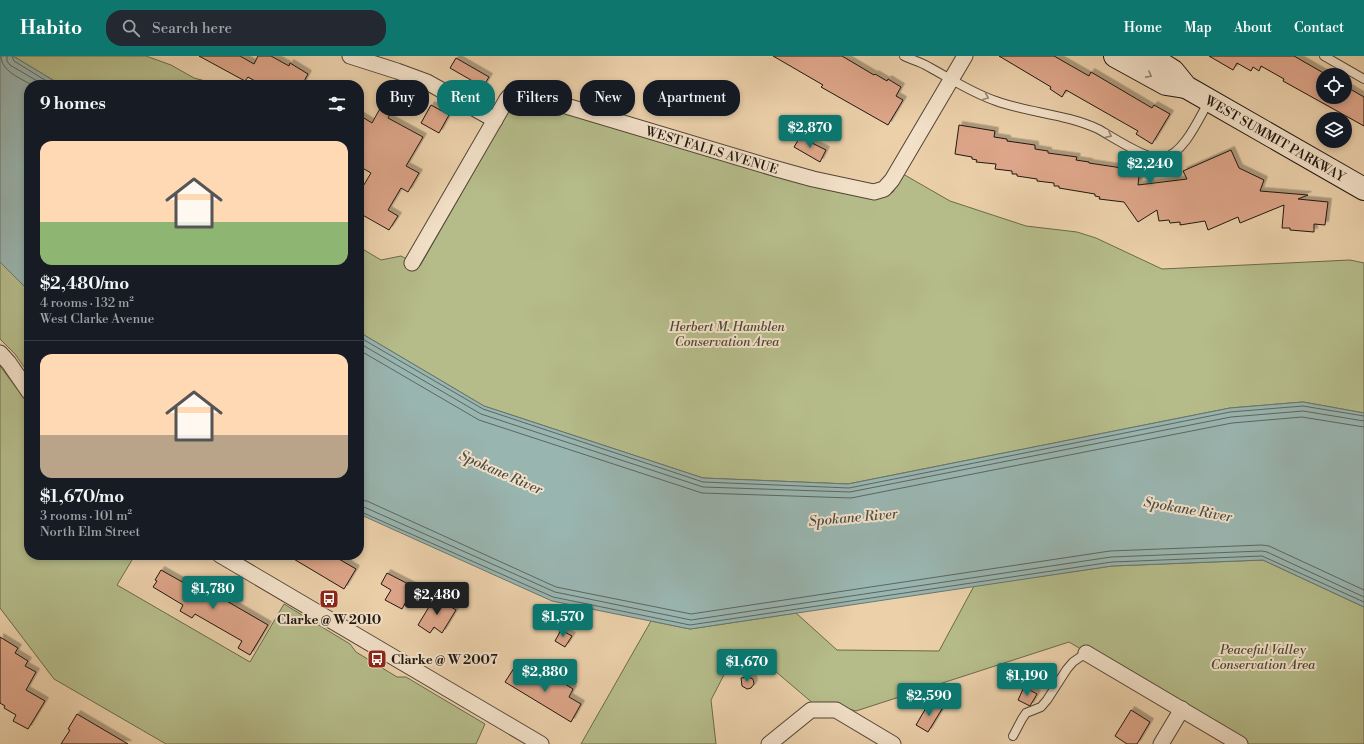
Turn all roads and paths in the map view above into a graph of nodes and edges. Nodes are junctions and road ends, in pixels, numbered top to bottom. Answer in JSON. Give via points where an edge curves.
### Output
{"nodes":[{"id":1,"x":350,"y":56,"type":"edge"},
{"id":2,"x":904,"y":56,"type":"edge"},
{"id":3,"x":965,"y":56,"type":"edge"},
{"id":4,"x":1115,"y":56,"type":"edge"},
{"id":5,"x":1149,"y":56,"type":"edge"},
{"id":6,"x":1324,"y":56,"type":"edge"},
{"id":7,"x":951,"y":79,"type":"junction"},
{"id":8,"x":1364,"y":79,"type":"edge"},
{"id":9,"x":1186,"y":87,"type":"junction"},
{"id":10,"x":1210,"y":100,"type":"junction"},
{"id":11,"x":495,"y":120,"type":"junction"},
{"id":12,"x":1364,"y":189,"type":"edge"},
{"id":13,"x":412,"y":263,"type":"dead end"},
{"id":14,"x":0,"y":353,"type":"edge"},
{"id":15,"x":24,"y":385,"type":"edge"},
{"id":16,"x":228,"y":560,"type":"edge"},
{"id":17,"x":1086,"y":653,"type":"joint"},
{"id":18,"x":1182,"y":709,"type":"junction"},
{"id":19,"x":1013,"y":736,"type":"dead end"},
{"id":20,"x":541,"y":744,"type":"edge"},
{"id":21,"x":769,"y":744,"type":"edge"},
{"id":22,"x":893,"y":744,"type":"edge"},
{"id":23,"x":1162,"y":744,"type":"edge"},
{"id":24,"x":1240,"y":744,"type":"edge"}],
"edges":[{"from":1,"to":11,"type":"street","via":[[426,82]]},
{"from":2,"to":7,"type":"lane"},
{"from":3,"to":7,"type":"street"},
{"from":4,"to":9,"type":"street","name":"WEST SUMMIT PARKWAY","one_way":true,"via":[[1166,84]]},
{"from":5,"to":9,"type":"street","name":"WEST SUMMIT PARKWAY","via":[[1173,71]]},
{"from":6,"to":8,"type":"lane"},
{"from":7,"to":10,"type":"lane","one_way":true,"via":[[975,93],[1007,105],[1082,123],[1158,159],[1172,155],[1181,148]]},
{"from":7,"to":11,"type":"street","name":"WEST FALLS AVENUE","via":[[890,184],[884,190],[874,192],[776,169],[526,94],[514,93],[509,96]]},
{"from":9,"to":10,"type":"street","name":"WEST SUMMIT PARKWAY"},
{"from":10,"to":12,"type":"street","name":"WEST SUMMIT PARKWAY"},
{"from":11,"to":13,"type":"street"},
{"from":14,"to":15,"type":"street"},
{"from":16,"to":20,"type":"street"},
{"from":17,"to":18,"type":"street"},
{"from":17,"to":19,"type":"lane","via":[[1067,669],[1048,700],[1041,707],[1026,713]]},
{"from":18,"to":23,"type":"street"},
{"from":18,"to":24,"type":"street"},
{"from":21,"to":22,"type":"street","via":[[811,710],[836,710]]}]}
